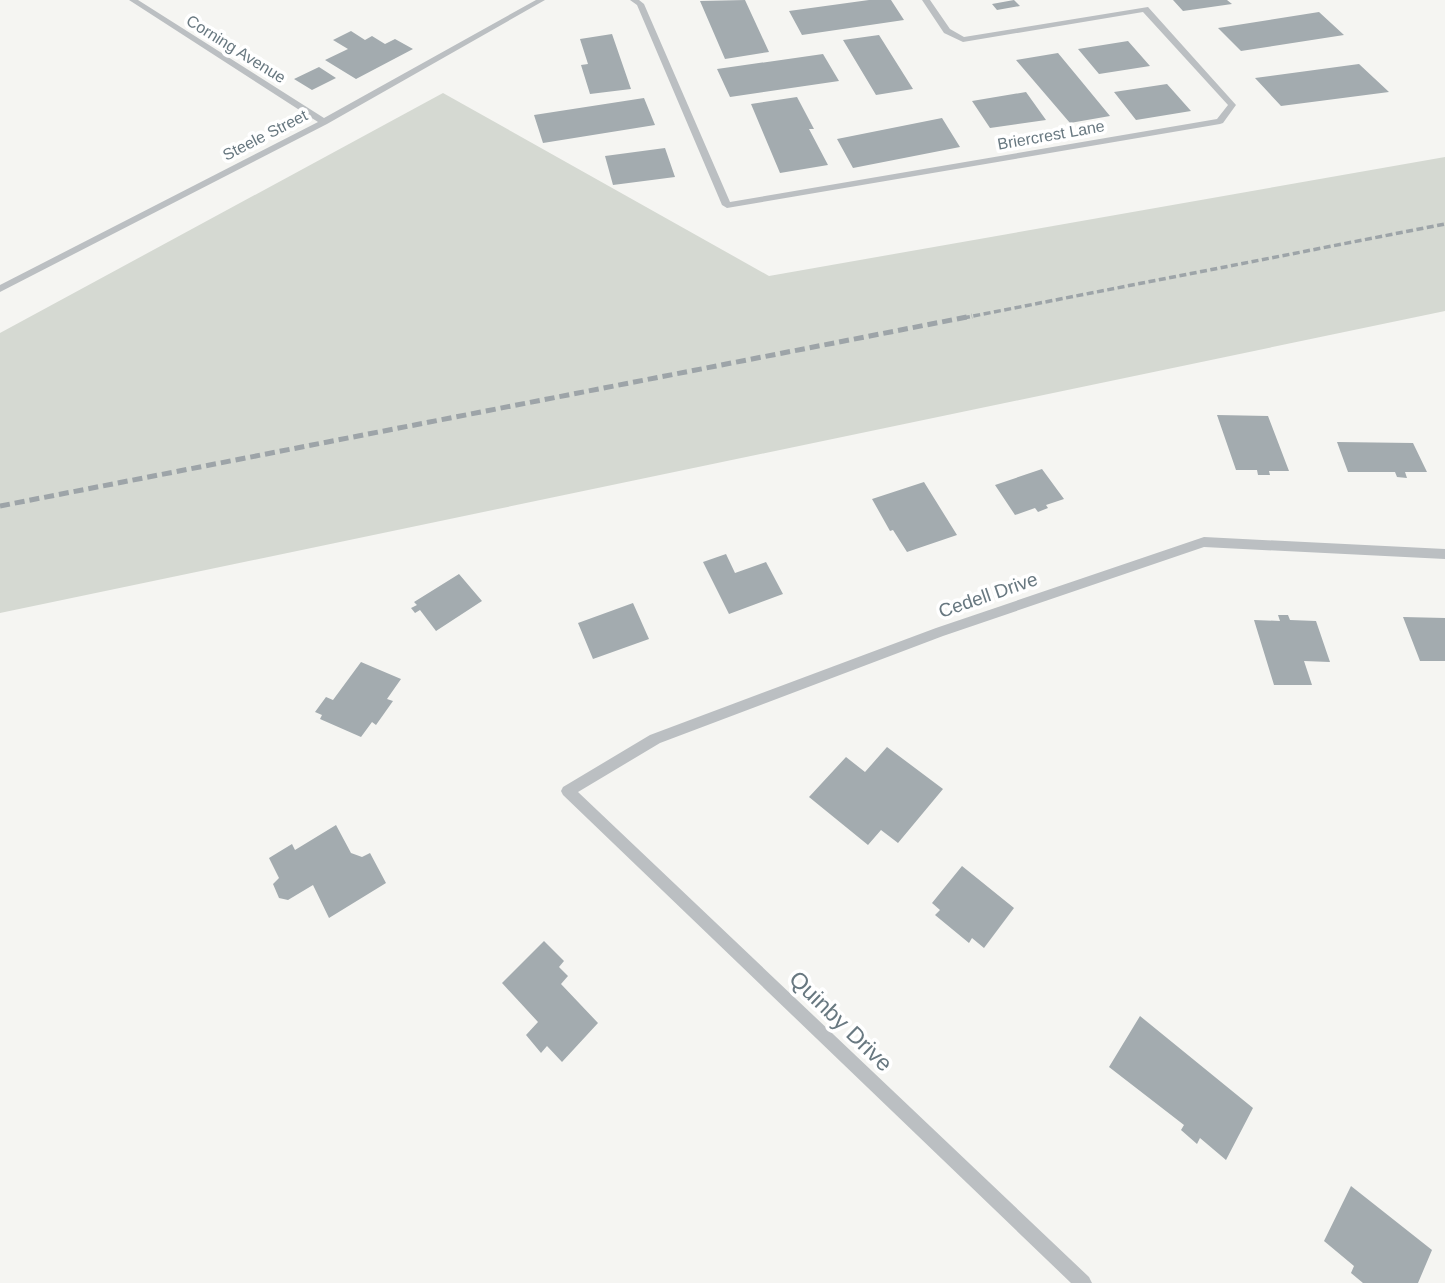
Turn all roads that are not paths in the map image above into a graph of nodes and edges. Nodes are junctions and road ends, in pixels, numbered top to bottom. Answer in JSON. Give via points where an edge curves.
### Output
{"nodes":[{"id":1,"x":133,"y":0,"type":"edge"},
{"id":2,"x":541,"y":0,"type":"edge"},
{"id":3,"x":634,"y":0,"type":"edge"},
{"id":4,"x":926,"y":0,"type":"edge"},
{"id":5,"x":324,"y":122,"type":"junction"},
{"id":6,"x":0,"y":289,"type":"edge"},
{"id":7,"x":1445,"y":554,"type":"edge"},
{"id":8,"x":568,"y":791,"type":"joint"},
{"id":9,"x":1083,"y":1283,"type":"edge"}],
"edges":[{"from":1,"to":5,"type":"street","name":"Corning Avenue"},
{"from":2,"to":5,"type":"street","name":"Steele Street"},
{"from":3,"to":4,"type":"street","name":"Briercrest Lane","via":[[640,4],[727,205],[1220,121],[1232,105],[1145,9],[963,40],[947,31]]},
{"from":5,"to":6,"type":"street","name":"Steele Street"},
{"from":7,"to":8,"type":"street","name":"Cedell Drive","via":[[1204,542],[940,632],[654,739]]},
{"from":8,"to":9,"type":"street","name":"Quinby Drive"}]}
